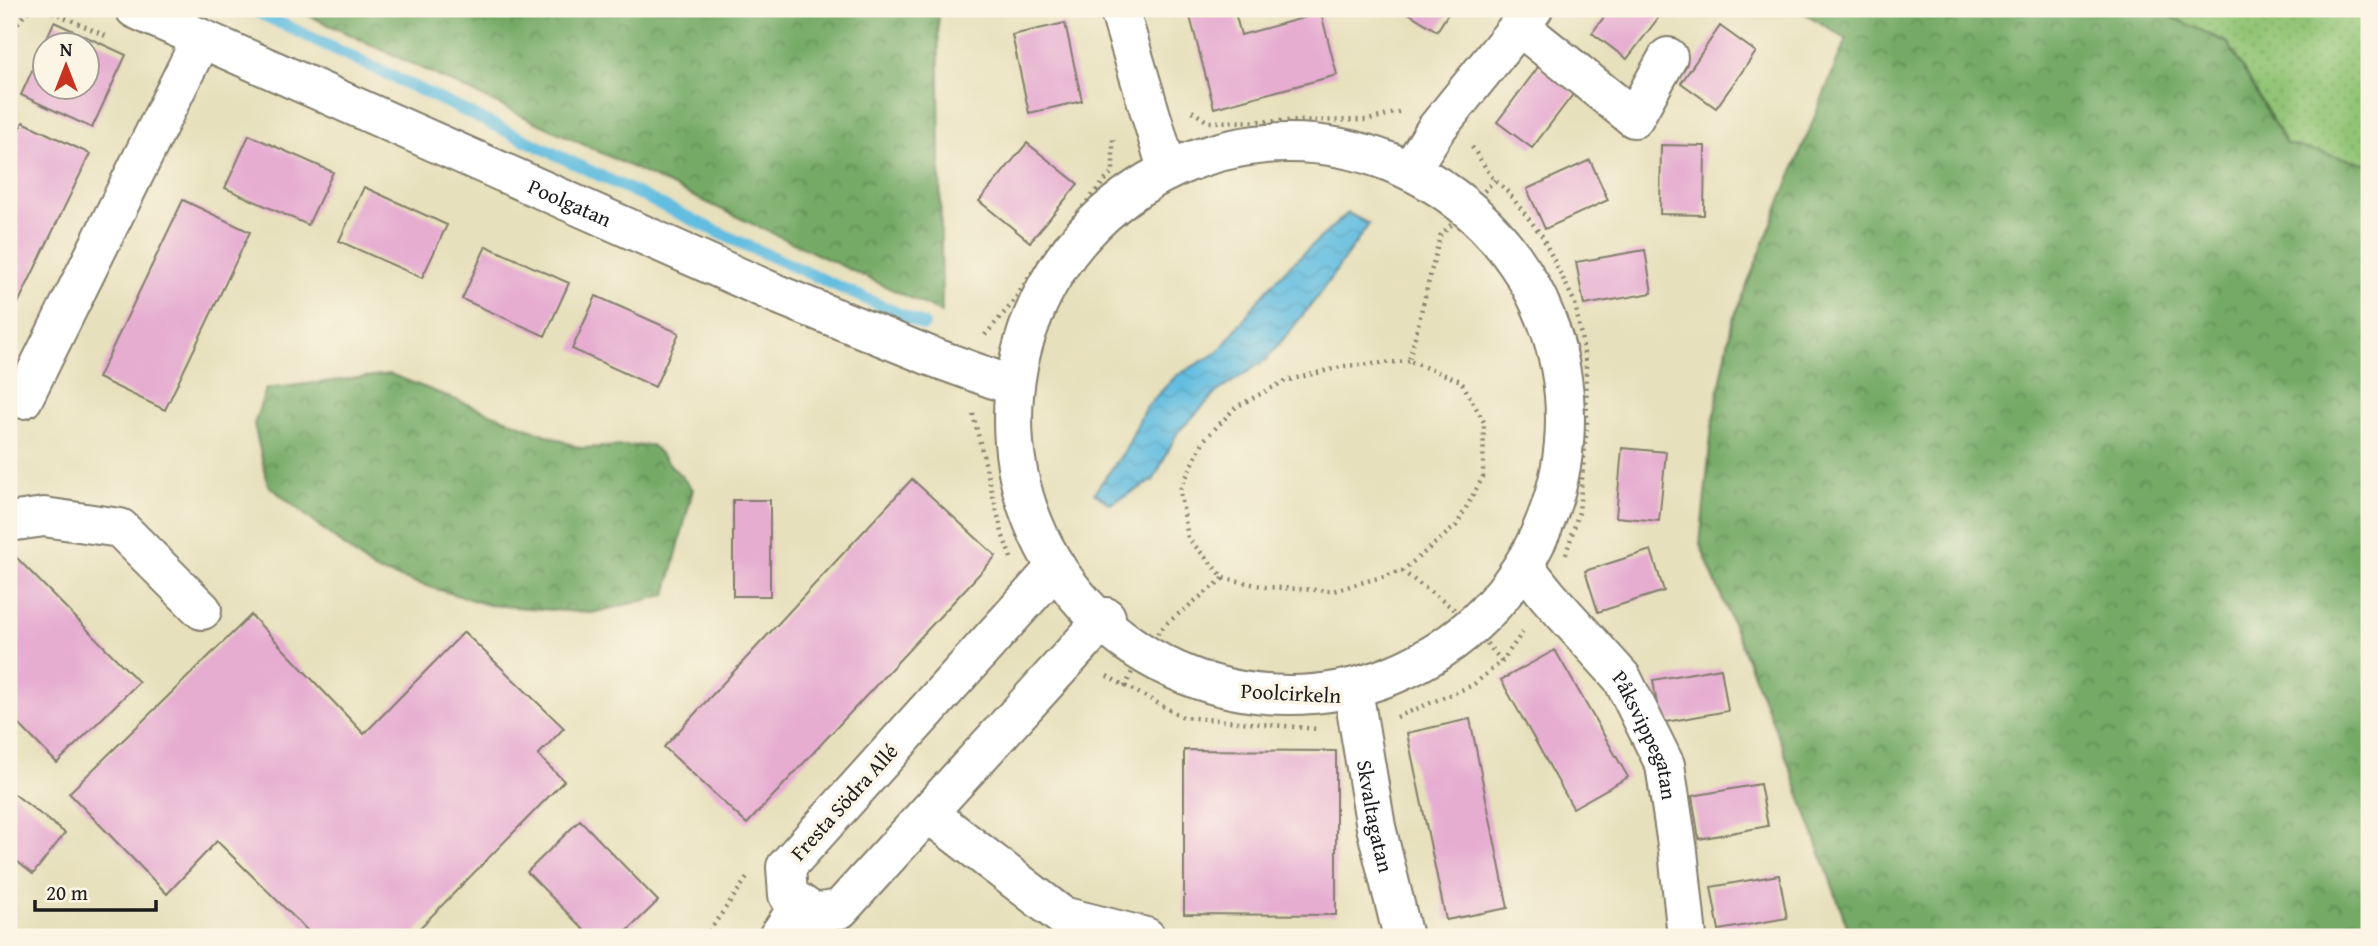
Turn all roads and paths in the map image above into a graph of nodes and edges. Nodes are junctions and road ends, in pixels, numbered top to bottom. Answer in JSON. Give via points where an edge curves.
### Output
{"nodes":[{"id":1,"x":30,"y":9,"type":"edge"},
{"id":2,"x":135,"y":9,"type":"edge"},
{"id":3,"x":1119,"y":9,"type":"edge"},
{"id":4,"x":1526,"y":18,"type":"edge"},
{"id":5,"x":201,"y":38,"type":"junction"},
{"id":6,"x":9,"y":42,"type":"edge"},
{"id":7,"x":1668,"y":57,"type":"dead end"},
{"id":8,"x":1149,"y":110,"type":"junction"},
{"id":9,"x":1436,"y":129,"type":"junction"},
{"id":10,"x":1165,"y":162,"type":"junction"},
{"id":11,"x":1415,"y":164,"type":"junction"},
{"id":12,"x":1484,"y":192,"type":"junction"},
{"id":13,"x":1409,"y":362,"type":"junction"},
{"id":14,"x":973,"y":371,"type":"junction"},
{"id":15,"x":1010,"y":385,"type":"junction"},
{"id":16,"x":23,"y":399,"type":"dead end"},
{"id":17,"x":9,"y":522,"type":"edge"},
{"id":18,"x":1056,"y":567,"type":"junction"},
{"id":19,"x":1402,"y":570,"type":"junction"},
{"id":20,"x":1224,"y":578,"type":"junction"},
{"id":21,"x":1537,"y":582,"type":"junction"},
{"id":22,"x":1022,"y":603,"type":"junction"},
{"id":23,"x":202,"y":610,"type":"dead end"},
{"id":24,"x":1106,"y":617,"type":"junction"},
{"id":25,"x":1490,"y":647,"type":"junction"},
{"id":26,"x":1141,"y":652,"type":"junction"},
{"id":27,"x":1073,"y":654,"type":"junction"},
{"id":28,"x":1125,"y":687,"type":"junction"},
{"id":29,"x":1357,"y":715,"type":"junction"},
{"id":30,"x":928,"y":813,"type":"junction"},
{"id":31,"x":749,"y":875,"type":"dead end"},
{"id":32,"x":800,"y":904,"type":"junction"},
{"id":33,"x":705,"y":937,"type":"edge"},
{"id":34,"x":778,"y":937,"type":"edge"},
{"id":35,"x":1146,"y":937,"type":"edge"},
{"id":36,"x":1403,"y":937,"type":"edge"},
{"id":37,"x":1687,"y":937,"type":"edge"}],
"edges":[{"from":1,"to":6,"type":"path","via":[[15,26]]},
{"from":2,"to":5,"type":"street","name":"Poolgatan"},
{"from":3,"to":8,"type":"street"},
{"from":4,"to":7,"type":"street","via":[[1634,118]]},
{"from":4,"to":9,"type":"street"},
{"from":5,"to":14,"type":"street","name":"Poolgatan","via":[[779,295]]},
{"from":5,"to":16,"type":"street"},
{"from":8,"to":9,"type":"path","via":[[1180,102],[1208,122],[1368,120],[1403,111]]},
{"from":8,"to":10,"type":"street"},
{"from":8,"to":14,"type":"path","via":[[1114,120],[1113,171],[1050,245],[1011,305],[982,339]]},
{"from":9,"to":11,"type":"street"},
{"from":9,"to":12,"type":"path","via":[[1475,148]]},
{"from":10,"to":11,"type":"street","name":"Poolcirkeln","via":[[1267,144],[1334,145]]},
{"from":10,"to":15,"type":"street","name":"Poolcirkeln","via":[[1082,237],[1031,311]]},
{"from":11,"to":12,"type":"street","name":"Poolcirkeln","via":[[1458,191]]},
{"from":12,"to":13,"type":"path","via":[[1440,236]]},
{"from":12,"to":21,"type":"street","name":"Poolcirkeln","via":[[1485,215],[1517,265],[1543,325],[1558,384],[1556,444]]},
{"from":12,"to":21,"type":"path","via":[[1508,192],[1542,236],[1575,303],[1586,364],[1587,424],[1579,512],[1568,549]]},
{"from":13,"to":19,"type":"path","via":[[1461,381],[1484,422],[1483,477],[1456,526]]},
{"from":13,"to":20,"type":"path","via":[[1345,366],[1285,381],[1236,407],[1204,440],[1180,490],[1188,538]]},
{"from":14,"to":15,"type":"street","name":"Poolgatan"},
{"from":14,"to":22,"type":"path","via":[[961,402],[974,416],[1011,558],[1004,586]]},
{"from":15,"to":18,"type":"street","name":"Poolcirkeln","via":[[1017,460]]},
{"from":17,"to":23,"type":"street","via":[[44,517],[120,528]]},
{"from":18,"to":22,"type":"street","name":"Fresta Södra Allé"},
{"from":18,"to":24,"type":"street","name":"Poolcirkeln"},
{"from":19,"to":20,"type":"path","via":[[1334,591],[1266,587]]},
{"from":19,"to":25,"type":"path","via":[[1462,615]]},
{"from":20,"to":26,"type":"path","via":[[1167,623]]},
{"from":21,"to":25,"type":"street","name":"Poolcirkeln"},
{"from":21,"to":25,"type":"path"},
{"from":21,"to":37,"type":"street","name":"Påksvippegatan","via":[[1622,678],[1665,765]]},
{"from":22,"to":32,"type":"street","name":"Fresta Södra Allé","via":[[786,867],[788,895]]},
{"from":24,"to":26,"type":"street","name":"Poolcirkeln"},
{"from":24,"to":27,"type":"street"},
{"from":25,"to":29,"type":"street","name":"Poolcirkeln","via":[[1430,668]]},
{"from":25,"to":29,"type":"path","via":[[1473,685]]},
{"from":26,"to":28,"type":"path"},
{"from":26,"to":29,"type":"street","name":"Poolcirkeln","via":[[1213,688]]},
{"from":27,"to":28,"type":"path"},
{"from":27,"to":30,"type":"street"},
{"from":28,"to":29,"type":"path","via":[[1183,717]]},
{"from":29,"to":36,"type":"street","name":"Skvaltagatan","via":[[1376,827]]},
{"from":30,"to":32,"type":"street","via":[[841,909],[814,913]]},
{"from":30,"to":35,"type":"street","via":[[1062,916]]},
{"from":31,"to":33,"type":"path"},
{"from":32,"to":34,"type":"street"}]}
